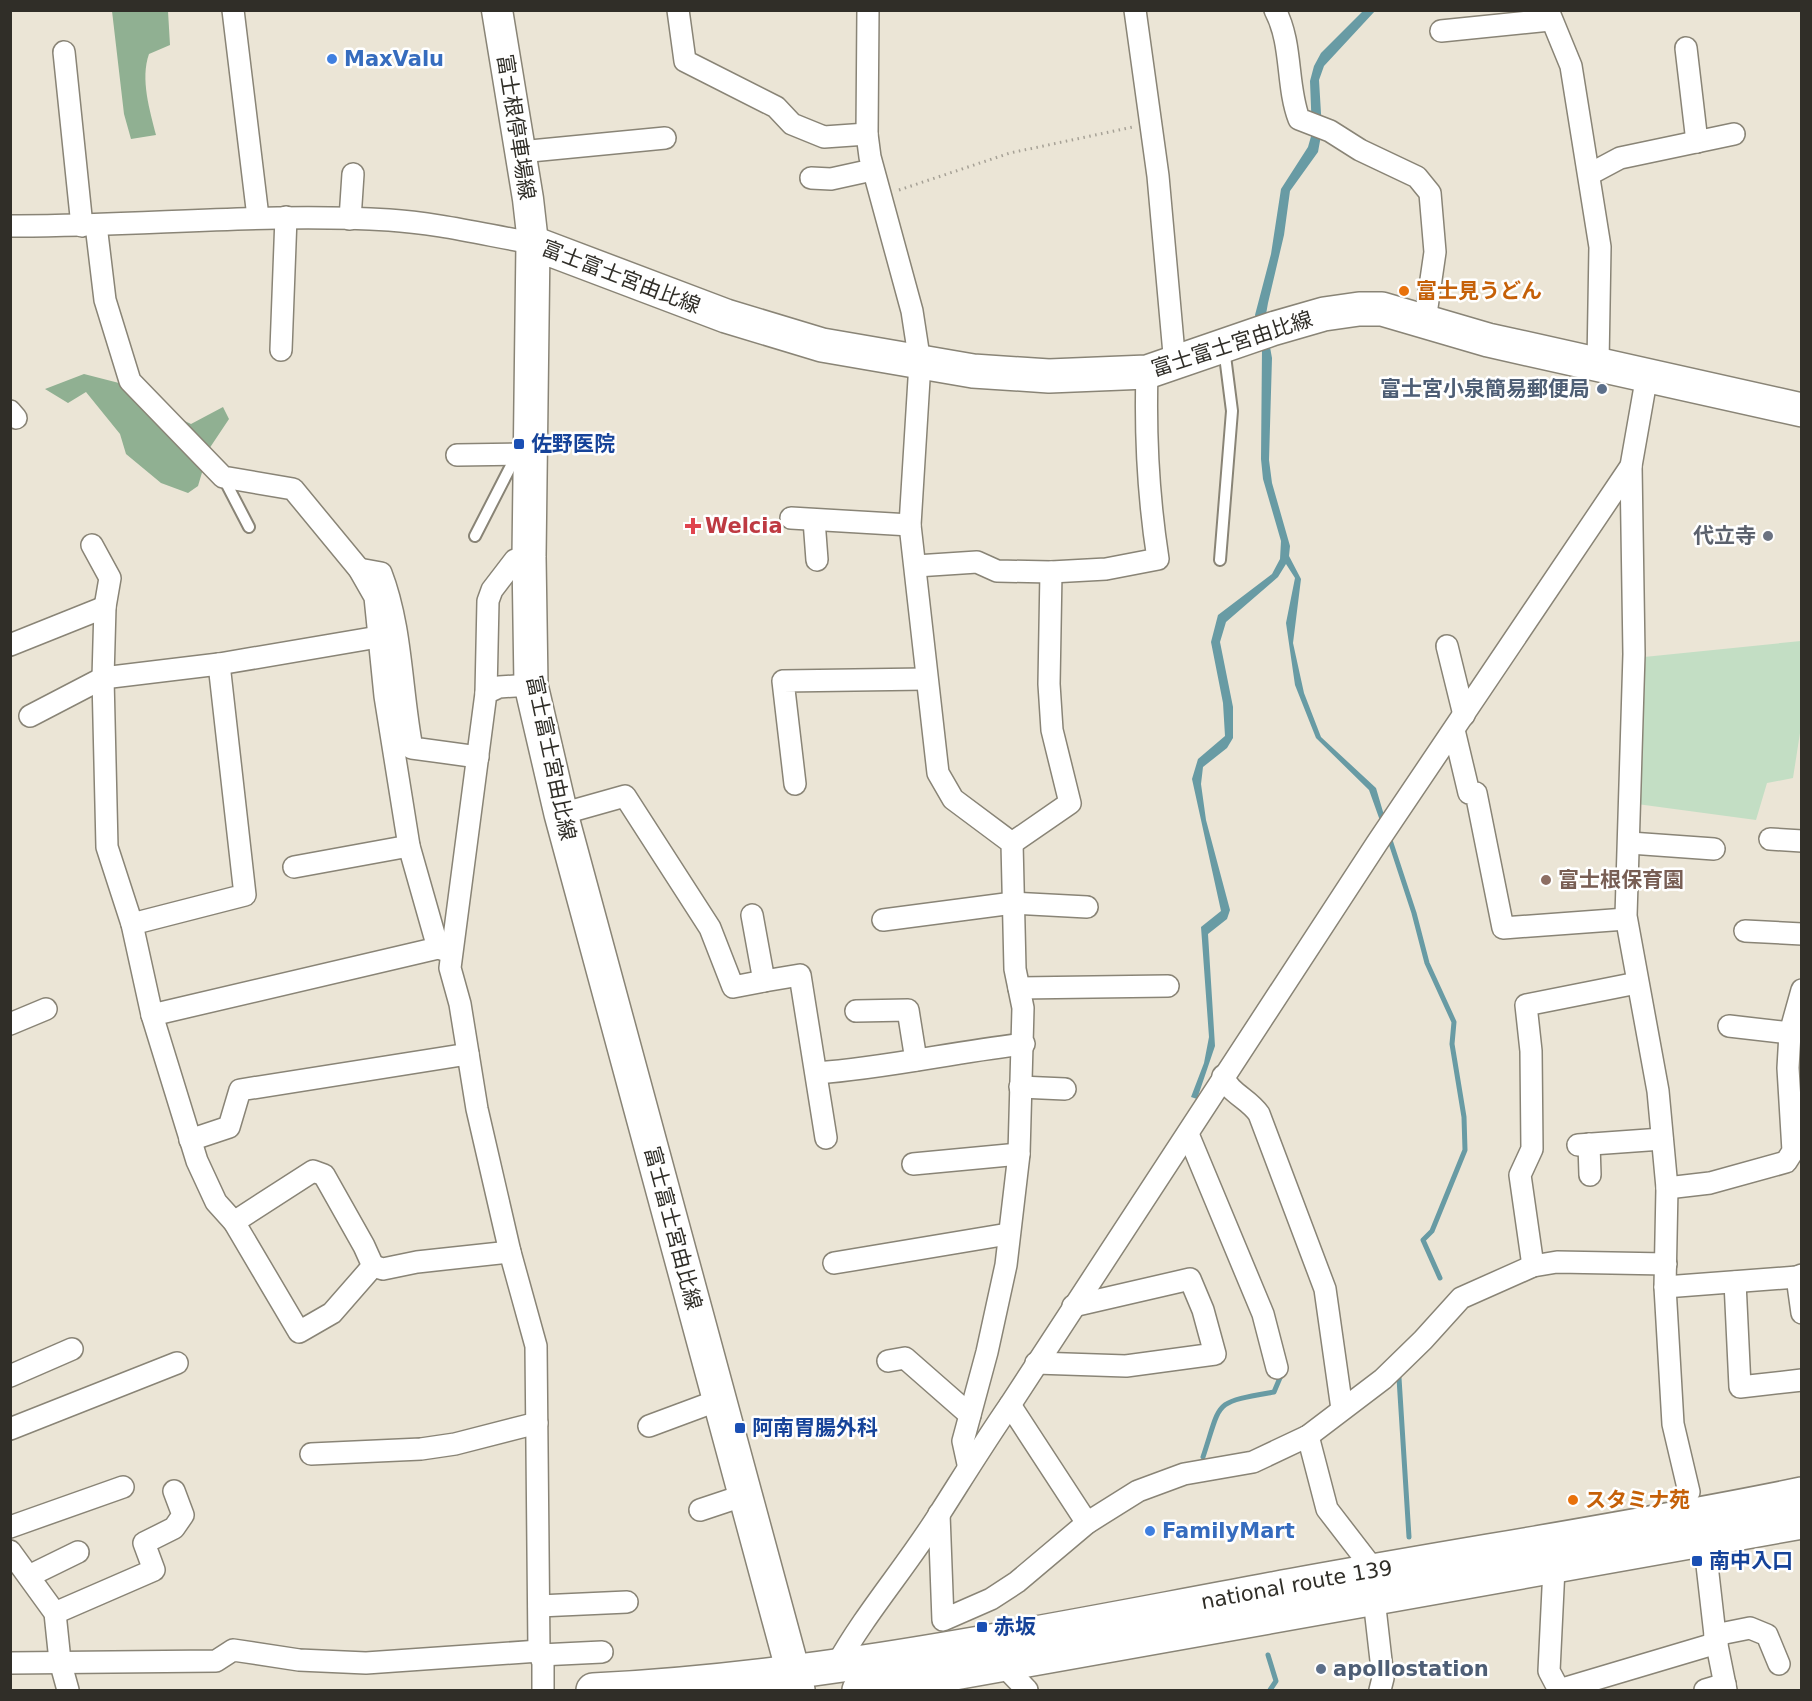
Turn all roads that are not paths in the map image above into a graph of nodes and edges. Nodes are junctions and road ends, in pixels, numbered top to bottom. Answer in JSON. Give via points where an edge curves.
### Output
{"nodes":[{"id":1,"x":233,"y":10,"type":"edge"},
{"id":2,"x":497,"y":10,"type":"edge"},
{"id":3,"x":678,"y":10,"type":"edge"},
{"id":4,"x":1135,"y":10,"type":"edge"},
{"id":5,"x":1275,"y":10,"type":"edge"},
{"id":6,"x":871,"y":13,"type":"edge"},
{"id":7,"x":1549,"y":15,"type":"edge"},
{"id":8,"x":1441,"y":31,"type":"dead end"},
{"id":9,"x":1686,"y":48,"type":"dead end"},
{"id":10,"x":64,"y":52,"type":"dead end"},
{"id":11,"x":867,"y":134,"type":"junction"},
{"id":12,"x":1734,"y":134,"type":"dead end"},
{"id":13,"x":665,"y":138,"type":"dead end"},
{"id":14,"x":1697,"y":142,"type":"junction"},
{"id":15,"x":520,"y":152,"type":"junction"},
{"id":16,"x":872,"y":170,"type":"junction"},
{"id":17,"x":353,"y":174,"type":"dead end"},
{"id":18,"x":1590,"y":174,"type":"junction"},
{"id":19,"x":811,"y":178,"type":"dead end"},
{"id":20,"x":258,"y":217,"type":"junction"},
{"id":21,"x":286,"y":217,"type":"junction"},
{"id":22,"x":350,"y":219,"type":"junction"},
{"id":23,"x":10,"y":226,"type":"edge"},
{"id":24,"x":89,"y":226,"type":"junction"},
{"id":25,"x":533,"y":243,"type":"junction"},
{"id":26,"x":1425,"y":321,"type":"junction"},
{"id":27,"x":1224,"y":347,"type":"junction"},
{"id":28,"x":281,"y":350,"type":"dead end"},
{"id":29,"x":920,"y":363,"type":"junction"},
{"id":30,"x":1598,"y":363,"type":"junction"},
{"id":31,"x":1161,"y":368,"type":"junction"},
{"id":32,"x":1647,"y":375,"type":"junction"},
{"id":33,"x":1802,"y":410,"type":"edge"},
{"id":34,"x":524,"y":454,"type":"junction"},
{"id":35,"x":457,"y":455,"type":"dead end"},
{"id":36,"x":1631,"y":466,"type":"junction"},
{"id":37,"x":224,"y":477,"type":"junction"},
{"id":38,"x":791,"y":518,"type":"dead end"},
{"id":39,"x":814,"y":520,"type":"junction"},
{"id":40,"x":910,"y":525,"type":"junction"},
{"id":41,"x":249,"y":527,"type":"dead end"},
{"id":42,"x":475,"y":536,"type":"dead end"},
{"id":43,"x":92,"y":545,"type":"dead end"},
{"id":44,"x":529,"y":557,"type":"junction"},
{"id":45,"x":817,"y":560,"type":"dead end"},
{"id":46,"x":1220,"y":560,"type":"dead end"},
{"id":47,"x":916,"y":566,"type":"junction"},
{"id":48,"x":359,"y":569,"type":"junction"},
{"id":49,"x":1051,"y":572,"type":"junction"},
{"id":50,"x":105,"y":607,"type":"junction"},
{"id":51,"x":378,"y":638,"type":"junction"},
{"id":52,"x":10,"y":645,"type":"edge"},
{"id":53,"x":1447,"y":645,"type":"dead end"},
{"id":54,"x":219,"y":664,"type":"junction"},
{"id":55,"x":104,"y":678,"type":"junction"},
{"id":56,"x":926,"y":679,"type":"junction"},
{"id":57,"x":531,"y":685,"type":"junction"},
{"id":58,"x":486,"y":693,"type":"junction"},
{"id":59,"x":30,"y":716,"type":"dead end"},
{"id":60,"x":1459,"y":722,"type":"junction"},
{"id":61,"x":478,"y":757,"type":"junction"},
{"id":62,"x":795,"y":784,"type":"dead end"},
{"id":63,"x":561,"y":814,"type":"junction"},
{"id":64,"x":1770,"y":839,"type":"dead end"},
{"id":65,"x":1802,"y":841,"type":"edge"},
{"id":66,"x":1012,"y":843,"type":"junction"},
{"id":67,"x":1630,"y":843,"type":"junction"},
{"id":68,"x":409,"y":846,"type":"junction"},
{"id":69,"x":1714,"y":849,"type":"dead end"},
{"id":70,"x":294,"y":867,"type":"dead end"},
{"id":71,"x":1013,"y":903,"type":"junction"},
{"id":72,"x":1087,"y":907,"type":"dead end"},
{"id":73,"x":752,"y":915,"type":"dead end"},
{"id":74,"x":1626,"y":919,"type":"junction"},
{"id":75,"x":883,"y":920,"type":"dead end"},
{"id":76,"x":132,"y":924,"type":"junction"},
{"id":77,"x":1745,"y":931,"type":"dead end"},
{"id":78,"x":1802,"y":934,"type":"edge"},
{"id":79,"x":445,"y":950,"type":"junction"},
{"id":80,"x":764,"y":981,"type":"junction"},
{"id":81,"x":1637,"y":983,"type":"junction"},
{"id":82,"x":1168,"y":986,"type":"dead end"},
{"id":83,"x":1019,"y":988,"type":"junction"},
{"id":84,"x":1802,"y":990,"type":"edge"},
{"id":85,"x":46,"y":1009,"type":"dead end"},
{"id":86,"x":856,"y":1011,"type":"dead end"},
{"id":87,"x":152,"y":1015,"type":"junction"},
{"id":88,"x":10,"y":1024,"type":"edge"},
{"id":89,"x":1729,"y":1026,"type":"dead end"},
{"id":90,"x":1790,"y":1033,"type":"junction"},
{"id":91,"x":1024,"y":1044,"type":"junction"},
{"id":92,"x":468,"y":1054,"type":"junction"},
{"id":93,"x":916,"y":1060,"type":"junction"},
{"id":94,"x":817,"y":1073,"type":"junction"},
{"id":95,"x":1223,"y":1076,"type":"junction"},
{"id":96,"x":1020,"y":1087,"type":"junction"},
{"id":97,"x":1065,"y":1089,"type":"dead end"},
{"id":98,"x":1188,"y":1134,"type":"junction"},
{"id":99,"x":826,"y":1138,"type":"dead end"},
{"id":100,"x":1662,"y":1138,"type":"junction"},
{"id":101,"x":190,"y":1140,"type":"junction"},
{"id":102,"x":1019,"y":1154,"type":"junction"},
{"id":103,"x":913,"y":1164,"type":"dead end"},
{"id":104,"x":1590,"y":1175,"type":"dead end"},
{"id":105,"x":1667,"y":1188,"type":"junction"},
{"id":106,"x":234,"y":1222,"type":"junction"},
{"id":107,"x":1008,"y":1234,"type":"junction"},
{"id":108,"x":510,"y":1252,"type":"junction"},
{"id":109,"x":834,"y":1263,"type":"dead end"},
{"id":110,"x":1666,"y":1264,"type":"junction"},
{"id":111,"x":373,"y":1266,"type":"junction"},
{"id":112,"x":1533,"y":1266,"type":"junction"},
{"id":113,"x":1799,"y":1276,"type":"edge"},
{"id":114,"x":1736,"y":1282,"type":"junction"},
{"id":115,"x":1665,"y":1287,"type":"junction"},
{"id":116,"x":1073,"y":1306,"type":"junction"},
{"id":117,"x":1802,"y":1313,"type":"edge"},
{"id":118,"x":72,"y":1349,"type":"dead end"},
{"id":119,"x":888,"y":1361,"type":"dead end"},
{"id":120,"x":177,"y":1363,"type":"dead end"},
{"id":121,"x":1036,"y":1363,"type":"junction"},
{"id":122,"x":1277,"y":1368,"type":"dead end"},
{"id":123,"x":10,"y":1377,"type":"edge"},
{"id":124,"x":1802,"y":1380,"type":"edge"},
{"id":125,"x":719,"y":1400,"type":"junction"},
{"id":126,"x":1010,"y":1405,"type":"junction"},
{"id":127,"x":1342,"y":1409,"type":"junction"},
{"id":128,"x":970,"y":1415,"type":"junction"},
{"id":129,"x":537,"y":1424,"type":"junction"},
{"id":130,"x":649,"y":1425,"type":"dead end"},
{"id":131,"x":10,"y":1429,"type":"edge"},
{"id":132,"x":1308,"y":1436,"type":"junction"},
{"id":133,"x":310,"y":1454,"type":"dead end"},
{"id":134,"x":968,"y":1464,"type":"junction"},
{"id":135,"x":123,"y":1487,"type":"dead end"},
{"id":136,"x":174,"y":1491,"type":"dead end"},
{"id":137,"x":1689,"y":1492,"type":"dead end"},
{"id":138,"x":1802,"y":1494,"type":"edge"},
{"id":139,"x":745,"y":1495,"type":"junction"},
{"id":140,"x":700,"y":1510,"type":"dead end"},
{"id":141,"x":939,"y":1514,"type":"junction"},
{"id":142,"x":1802,"y":1522,"type":"edge"},
{"id":143,"x":1087,"y":1523,"type":"junction"},
{"id":144,"x":10,"y":1527,"type":"edge"},
{"id":145,"x":10,"y":1551,"type":"edge"},
{"id":146,"x":78,"y":1552,"type":"dead end"},
{"id":147,"x":1707,"y":1565,"type":"dead end"},
{"id":148,"x":1554,"y":1568,"type":"junction"},
{"id":149,"x":29,"y":1576,"type":"junction"},
{"id":150,"x":1374,"y":1584,"type":"junction"},
{"id":151,"x":627,"y":1602,"type":"dead end"},
{"id":152,"x":539,"y":1606,"type":"junction"},
{"id":153,"x":55,"y":1613,"type":"junction"},
{"id":154,"x":1716,"y":1639,"type":"junction"},
{"id":155,"x":602,"y":1652,"type":"dead end"},
{"id":156,"x":541,"y":1656,"type":"junction"},
{"id":157,"x":10,"y":1663,"type":"edge"},
{"id":158,"x":1779,"y":1664,"type":"dead end"},
{"id":159,"x":836,"y":1666,"type":"junction"},
{"id":160,"x":1004,"y":1666,"type":"junction"},
{"id":161,"x":64,"y":1675,"type":"edge"},
{"id":162,"x":789,"y":1685,"type":"edge"},
{"id":163,"x":1719,"y":1688,"type":"edge"},
{"id":164,"x":543,"y":1690,"type":"edge"},
{"id":165,"x":592,"y":1690,"type":"edge"},
{"id":166,"x":859,"y":1690,"type":"edge"},
{"id":167,"x":1027,"y":1690,"type":"edge"},
{"id":168,"x":1380,"y":1690,"type":"edge"},
{"id":169,"x":1559,"y":1690,"type":"edge"}],
"edges":[{"from":1,"to":20,"type":"street"},
{"from":2,"to":15,"type":"main road","name":"富士根停車場線"},
{"from":3,"to":11,"type":"street","via":[[685,61],[776,108],[792,124],[824,137]]},
{"from":4,"to":31,"type":"street","via":[[1152,123]]},
{"from":5,"to":26,"type":"street","via":[[1281,22],[1292,99],[1299,119],[1417,177],[1430,193],[1435,252]]},
{"from":6,"to":11,"type":"street"},
{"from":7,"to":8,"type":"street"},
{"from":7,"to":18,"type":"street","via":[[1571,66]]},
{"from":9,"to":14,"type":"street"},
{"from":10,"to":24,"type":"street"},
{"from":11,"to":16,"type":"street"},
{"from":12,"to":14,"type":"street"},
{"from":13,"to":15,"type":"street"},
{"from":14,"to":18,"type":"street","via":[[1620,158]]},
{"from":15,"to":25,"type":"main road","name":"富士根停車場線"},
{"from":16,"to":19,"type":"street","via":[[831,179]]},
{"from":16,"to":29,"type":"street","via":[[912,311]]},
{"from":17,"to":22,"type":"street"},
{"from":18,"to":30,"type":"street","via":[[1600,247]]},
{"from":20,"to":21,"type":"street"},
{"from":20,"to":24,"type":"street"},
{"from":21,"to":22,"type":"street"},
{"from":21,"to":28,"type":"street"},
{"from":22,"to":25,"type":"street","via":[[391,220]]},
{"from":23,"to":24,"type":"street"},
{"from":24,"to":37,"type":"street","via":[[105,300],[130,381]]},
{"from":25,"to":29,"type":"main road","name":"富士富士宮由比線","via":[[726,316],[844,350]]},
{"from":25,"to":34,"type":"main road","name":"富士富士宮由比線"},
{"from":26,"to":27,"type":"main road","name":"富士富士宮由比線","via":[[1382,309],[1359,309],[1324,314]]},
{"from":26,"to":30,"type":"main road","name":"富士富士宮由比線","via":[[1488,340]]},
{"from":27,"to":31,"type":"main road","name":"富士富士宮由比線"},
{"from":27,"to":46,"type":"lane","via":[[1232,411]]},
{"from":29,"to":31,"type":"main road","name":"富士富士宮由比線","via":[[1049,376]]},
{"from":29,"to":40,"type":"street"},
{"from":30,"to":32,"type":"main road","name":"富士富士宮由比線"},
{"from":31,"to":49,"type":"street","via":[[1145,428],[1148,496],[1158,560],[1106,569]]},
{"from":32,"to":33,"type":"main road","name":"富士富士宮由比線"},
{"from":32,"to":36,"type":"street"},
{"from":34,"to":35,"type":"street"},
{"from":34,"to":42,"type":"lane"},
{"from":34,"to":44,"type":"main road","name":"富士富士宮由比線"},
{"from":36,"to":60,"type":"street"},
{"from":36,"to":67,"type":"street","via":[[1634,654]]},
{"from":37,"to":41,"type":"lane"},
{"from":37,"to":48,"type":"street","via":[[293,489]]},
{"from":38,"to":39,"type":"street"},
{"from":39,"to":40,"type":"street"},
{"from":39,"to":45,"type":"street"},
{"from":40,"to":47,"type":"street"},
{"from":43,"to":50,"type":"street","via":[[110,578]]},
{"from":44,"to":57,"type":"main road","name":"富士富士宮由比線"},
{"from":44,"to":58,"type":"street","via":[[515,560],[488,601]]},
{"from":47,"to":49,"type":"street","via":[[977,562],[997,571]]},
{"from":47,"to":56,"type":"street"},
{"from":48,"to":51,"type":"street","via":[[375,597]]},
{"from":48,"to":61,"type":"street","via":[[381,573],[392,602],[412,748]]},
{"from":49,"to":66,"type":"street","via":[[1052,730],[1070,803]]},
{"from":50,"to":52,"type":"street"},
{"from":50,"to":55,"type":"street"},
{"from":51,"to":54,"type":"street"},
{"from":51,"to":68,"type":"street"},
{"from":53,"to":60,"type":"street"},
{"from":54,"to":55,"type":"street"},
{"from":54,"to":76,"type":"street","via":[[245,895]]},
{"from":55,"to":59,"type":"street"},
{"from":55,"to":76,"type":"street","via":[[107,847]]},
{"from":56,"to":62,"type":"street","via":[[783,681]]},
{"from":56,"to":66,"type":"street","via":[[938,773],[953,799]]},
{"from":57,"to":58,"type":"street","via":[[499,687]]},
{"from":57,"to":63,"type":"main road","name":"富士富士宮由比線"},
{"from":58,"to":61,"type":"street"},
{"from":60,"to":74,"type":"street","via":[[1469,793],[1476,793],[1503,928]]},
{"from":60,"to":95,"type":"street"},
{"from":61,"to":79,"type":"street"},
{"from":63,"to":80,"type":"street","via":[[625,796],[710,928],[733,987]]},
{"from":63,"to":125,"type":"main road","name":"富士富士宮由比線"},
{"from":64,"to":65,"type":"street"},
{"from":66,"to":71,"type":"street"},
{"from":67,"to":69,"type":"street"},
{"from":67,"to":74,"type":"street"},
{"from":68,"to":70,"type":"street"},
{"from":68,"to":79,"type":"street"},
{"from":71,"to":72,"type":"street"},
{"from":71,"to":75,"type":"street"},
{"from":71,"to":83,"type":"street"},
{"from":73,"to":80,"type":"street"},
{"from":74,"to":81,"type":"street"},
{"from":76,"to":87,"type":"street"},
{"from":77,"to":78,"type":"street"},
{"from":79,"to":87,"type":"street"},
{"from":79,"to":92,"type":"street"},
{"from":80,"to":94,"type":"street","via":[[800,975]]},
{"from":81,"to":100,"type":"street","via":[[1658,1091]]},
{"from":81,"to":112,"type":"street","via":[[1526,1005],[1531,1051],[1532,1149],[1520,1175]]},
{"from":82,"to":83,"type":"street"},
{"from":83,"to":91,"type":"street"},
{"from":84,"to":90,"type":"street"},
{"from":85,"to":88,"type":"street"},
{"from":86,"to":93,"type":"street","via":[[908,1011]]},
{"from":87,"to":101,"type":"street"},
{"from":89,"to":90,"type":"street"},
{"from":90,"to":105,"type":"street","via":[[1793,1150],[1786,1162],[1710,1183]]},
{"from":91,"to":93,"type":"street"},
{"from":91,"to":96,"type":"street"},
{"from":92,"to":101,"type":"street","via":[[240,1090],[229,1127]]},
{"from":92,"to":108,"type":"street"},
{"from":93,"to":94,"type":"street"},
{"from":94,"to":99,"type":"street"},
{"from":95,"to":98,"type":"street"},
{"from":95,"to":127,"type":"street","via":[[1227,1088],[1252,1103],[1259,1114],[1326,1289]]},
{"from":96,"to":97,"type":"street"},
{"from":96,"to":102,"type":"street"},
{"from":98,"to":116,"type":"street"},
{"from":98,"to":122,"type":"street","via":[[1263,1314]]},
{"from":100,"to":104,"type":"street","via":[[1583,1145]]},
{"from":100,"to":105,"type":"street"},
{"from":101,"to":106,"type":"street","via":[[216,1202]]},
{"from":102,"to":103,"type":"street"},
{"from":102,"to":107,"type":"street"},
{"from":105,"to":110,"type":"street"},
{"from":106,"to":111,"type":"street","via":[[313,1171],[324,1174]]},
{"from":106,"to":111,"type":"street","via":[[298,1332],[332,1313]]},
{"from":107,"to":109,"type":"street"},
{"from":107,"to":128,"type":"street","via":[[1006,1265]]},
{"from":108,"to":111,"type":"street","via":[[383,1269]]},
{"from":108,"to":129,"type":"street","via":[[536,1346]]},
{"from":110,"to":112,"type":"street","via":[[1557,1262]]},
{"from":110,"to":115,"type":"street"},
{"from":112,"to":127,"type":"street","via":[[1461,1298],[1383,1379]]},
{"from":113,"to":114,"type":"street"},
{"from":113,"to":117,"type":"street"},
{"from":114,"to":115,"type":"street"},
{"from":114,"to":124,"type":"street","via":[[1740,1387]]},
{"from":115,"to":137,"type":"street","via":[[1673,1424]]},
{"from":116,"to":121,"type":"street"},
{"from":116,"to":121,"type":"street","via":[[1190,1279],[1215,1354],[1126,1366]]},
{"from":118,"to":123,"type":"street"},
{"from":119,"to":128,"type":"street","via":[[906,1358]]},
{"from":120,"to":131,"type":"street"},
{"from":121,"to":126,"type":"street"},
{"from":125,"to":130,"type":"street"},
{"from":125,"to":139,"type":"main road","name":"富士富士宮由比線"},
{"from":126,"to":134,"type":"street"},
{"from":126,"to":143,"type":"street"},
{"from":127,"to":132,"type":"street"},
{"from":128,"to":134,"type":"street","via":[[963,1441]]},
{"from":129,"to":133,"type":"street","via":[[421,1449]]},
{"from":129,"to":152,"type":"street"},
{"from":132,"to":143,"type":"street","via":[[1253,1462],[1184,1474],[1138,1491]]},
{"from":132,"to":150,"type":"street","via":[[1327,1509]]},
{"from":134,"to":141,"type":"street"},
{"from":135,"to":144,"type":"street"},
{"from":136,"to":153,"type":"street","via":[[183,1515],[174,1528],[144,1543],[154,1570]]},
{"from":138,"to":150,"type":"main road","name":"national route 139"},
{"from":139,"to":140,"type":"street"},
{"from":139,"to":162,"type":"main road","name":"富士富士宮由比線"},
{"from":141,"to":143,"type":"street","via":[[943,1620],[991,1599],[1017,1582]]},
{"from":141,"to":159,"type":"street"},
{"from":142,"to":148,"type":"main road","name":"national route 139"},
{"from":145,"to":149,"type":"street"},
{"from":146,"to":149,"type":"street"},
{"from":147,"to":154,"type":"street"},
{"from":148,"to":150,"type":"main road","name":"national route 139"},
{"from":148,"to":169,"type":"street","via":[[1549,1671]]},
{"from":149,"to":153,"type":"street"},
{"from":150,"to":159,"type":"main road","name":"national route 139"},
{"from":150,"to":160,"type":"main road","name":"national route 139"},
{"from":150,"to":168,"type":"street","via":[[1383,1678]]},
{"from":151,"to":152,"type":"street"},
{"from":152,"to":156,"type":"street"},
{"from":153,"to":161,"type":"street"},
{"from":154,"to":158,"type":"street","via":[[1750,1628],[1767,1635]]},
{"from":154,"to":163,"type":"street"},
{"from":154,"to":169,"type":"street"},
{"from":155,"to":156,"type":"street"},
{"from":156,"to":161,"type":"street","via":[[366,1663],[299,1660],[233,1650],[216,1661]]},
{"from":156,"to":164,"type":"street"},
{"from":157,"to":161,"type":"street"},
{"from":159,"to":162,"type":"main road","name":"national route 139"},
{"from":160,"to":166,"type":"main road","name":"national route 139"},
{"from":160,"to":167,"type":"street"},
{"from":162,"to":165,"type":"main road","name":"national route 139"}]}
